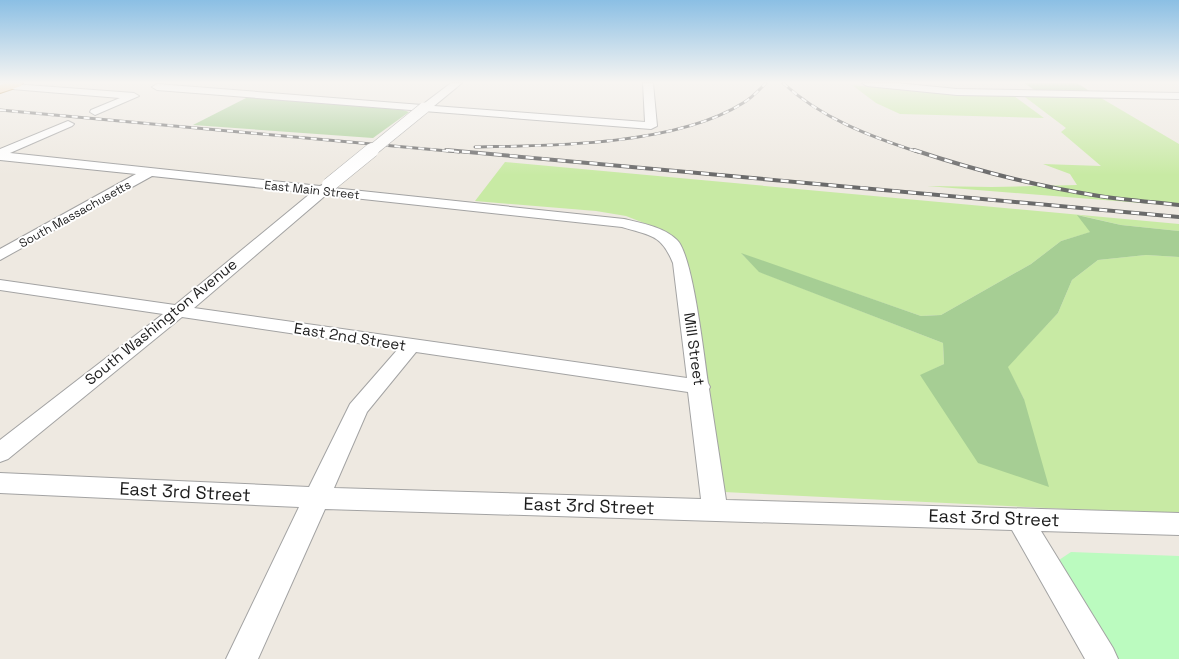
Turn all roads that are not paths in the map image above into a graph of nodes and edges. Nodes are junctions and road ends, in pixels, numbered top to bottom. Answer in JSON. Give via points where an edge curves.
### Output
{"nodes":[{"id":1,"x":417,"y":114,"type":"edge"},
{"id":2,"x":497,"y":114,"type":"edge"},
{"id":3,"x":650,"y":114,"type":"edge"},
{"id":4,"x":68,"y":124,"type":"dead end"},
{"id":5,"x":651,"y":126,"type":"joint"},
{"id":6,"x":0,"y":154,"type":"edge"},
{"id":7,"x":150,"y":172,"type":"junction"},
{"id":8,"x":325,"y":188,"type":"junction"},
{"id":9,"x":624,"y":223,"type":"joint"},
{"id":10,"x":0,"y":255,"type":"edge"},
{"id":11,"x":0,"y":285,"type":"edge"},
{"id":12,"x":178,"y":311,"type":"junction"},
{"id":13,"x":411,"y":346,"type":"junction"},
{"id":14,"x":700,"y":388,"type":"junction"},
{"id":15,"x":0,"y":453,"type":"edge"},
{"id":16,"x":0,"y":483,"type":"edge"},
{"id":17,"x":318,"y":498,"type":"junction"},
{"id":18,"x":716,"y":510,"type":"junction"},
{"id":19,"x":1019,"y":518,"type":"junction"},
{"id":20,"x":1179,"y":524,"type":"edge"},
{"id":21,"x":242,"y":659,"type":"edge"},
{"id":22,"x":1102,"y":659,"type":"edge"}],
"edges":[{"from":1,"to":8,"type":"street","name":"South Washington Avenue","bridge":true},
{"from":2,"to":5,"type":"street"},
{"from":3,"to":5,"type":"street"},
{"from":4,"to":6,"type":"street"},
{"from":6,"to":7,"type":"street","name":"East Main Street"},
{"from":7,"to":8,"type":"street","name":"East Main Street"},
{"from":7,"to":10,"type":"street","name":"South Massachusetts"},
{"from":8,"to":9,"type":"street","name":"East Main Street"},
{"from":8,"to":12,"type":"street","name":"South Washington Avenue"},
{"from":9,"to":14,"type":"street","name":"Mill Street","via":[[660,234],[673,244],[681,264]]},
{"from":11,"to":12,"type":"street","name":"East 2nd Street"},
{"from":12,"to":13,"type":"street","name":"East 2nd Street"},
{"from":12,"to":15,"type":"street","name":"South Washington Avenue"},
{"from":13,"to":14,"type":"street","name":"East 2nd Street"},
{"from":13,"to":17,"type":"street","via":[[358,410]]},
{"from":14,"to":18,"type":"street","name":"Mill Street"},
{"from":16,"to":17,"type":"street","name":"East 3rd Street"},
{"from":17,"to":18,"type":"street","name":"East 3rd Street"},
{"from":17,"to":21,"type":"street"},
{"from":18,"to":19,"type":"street","name":"East 3rd Street"},
{"from":19,"to":20,"type":"street","name":"East 3rd Street"},
{"from":19,"to":22,"type":"street"}]}
